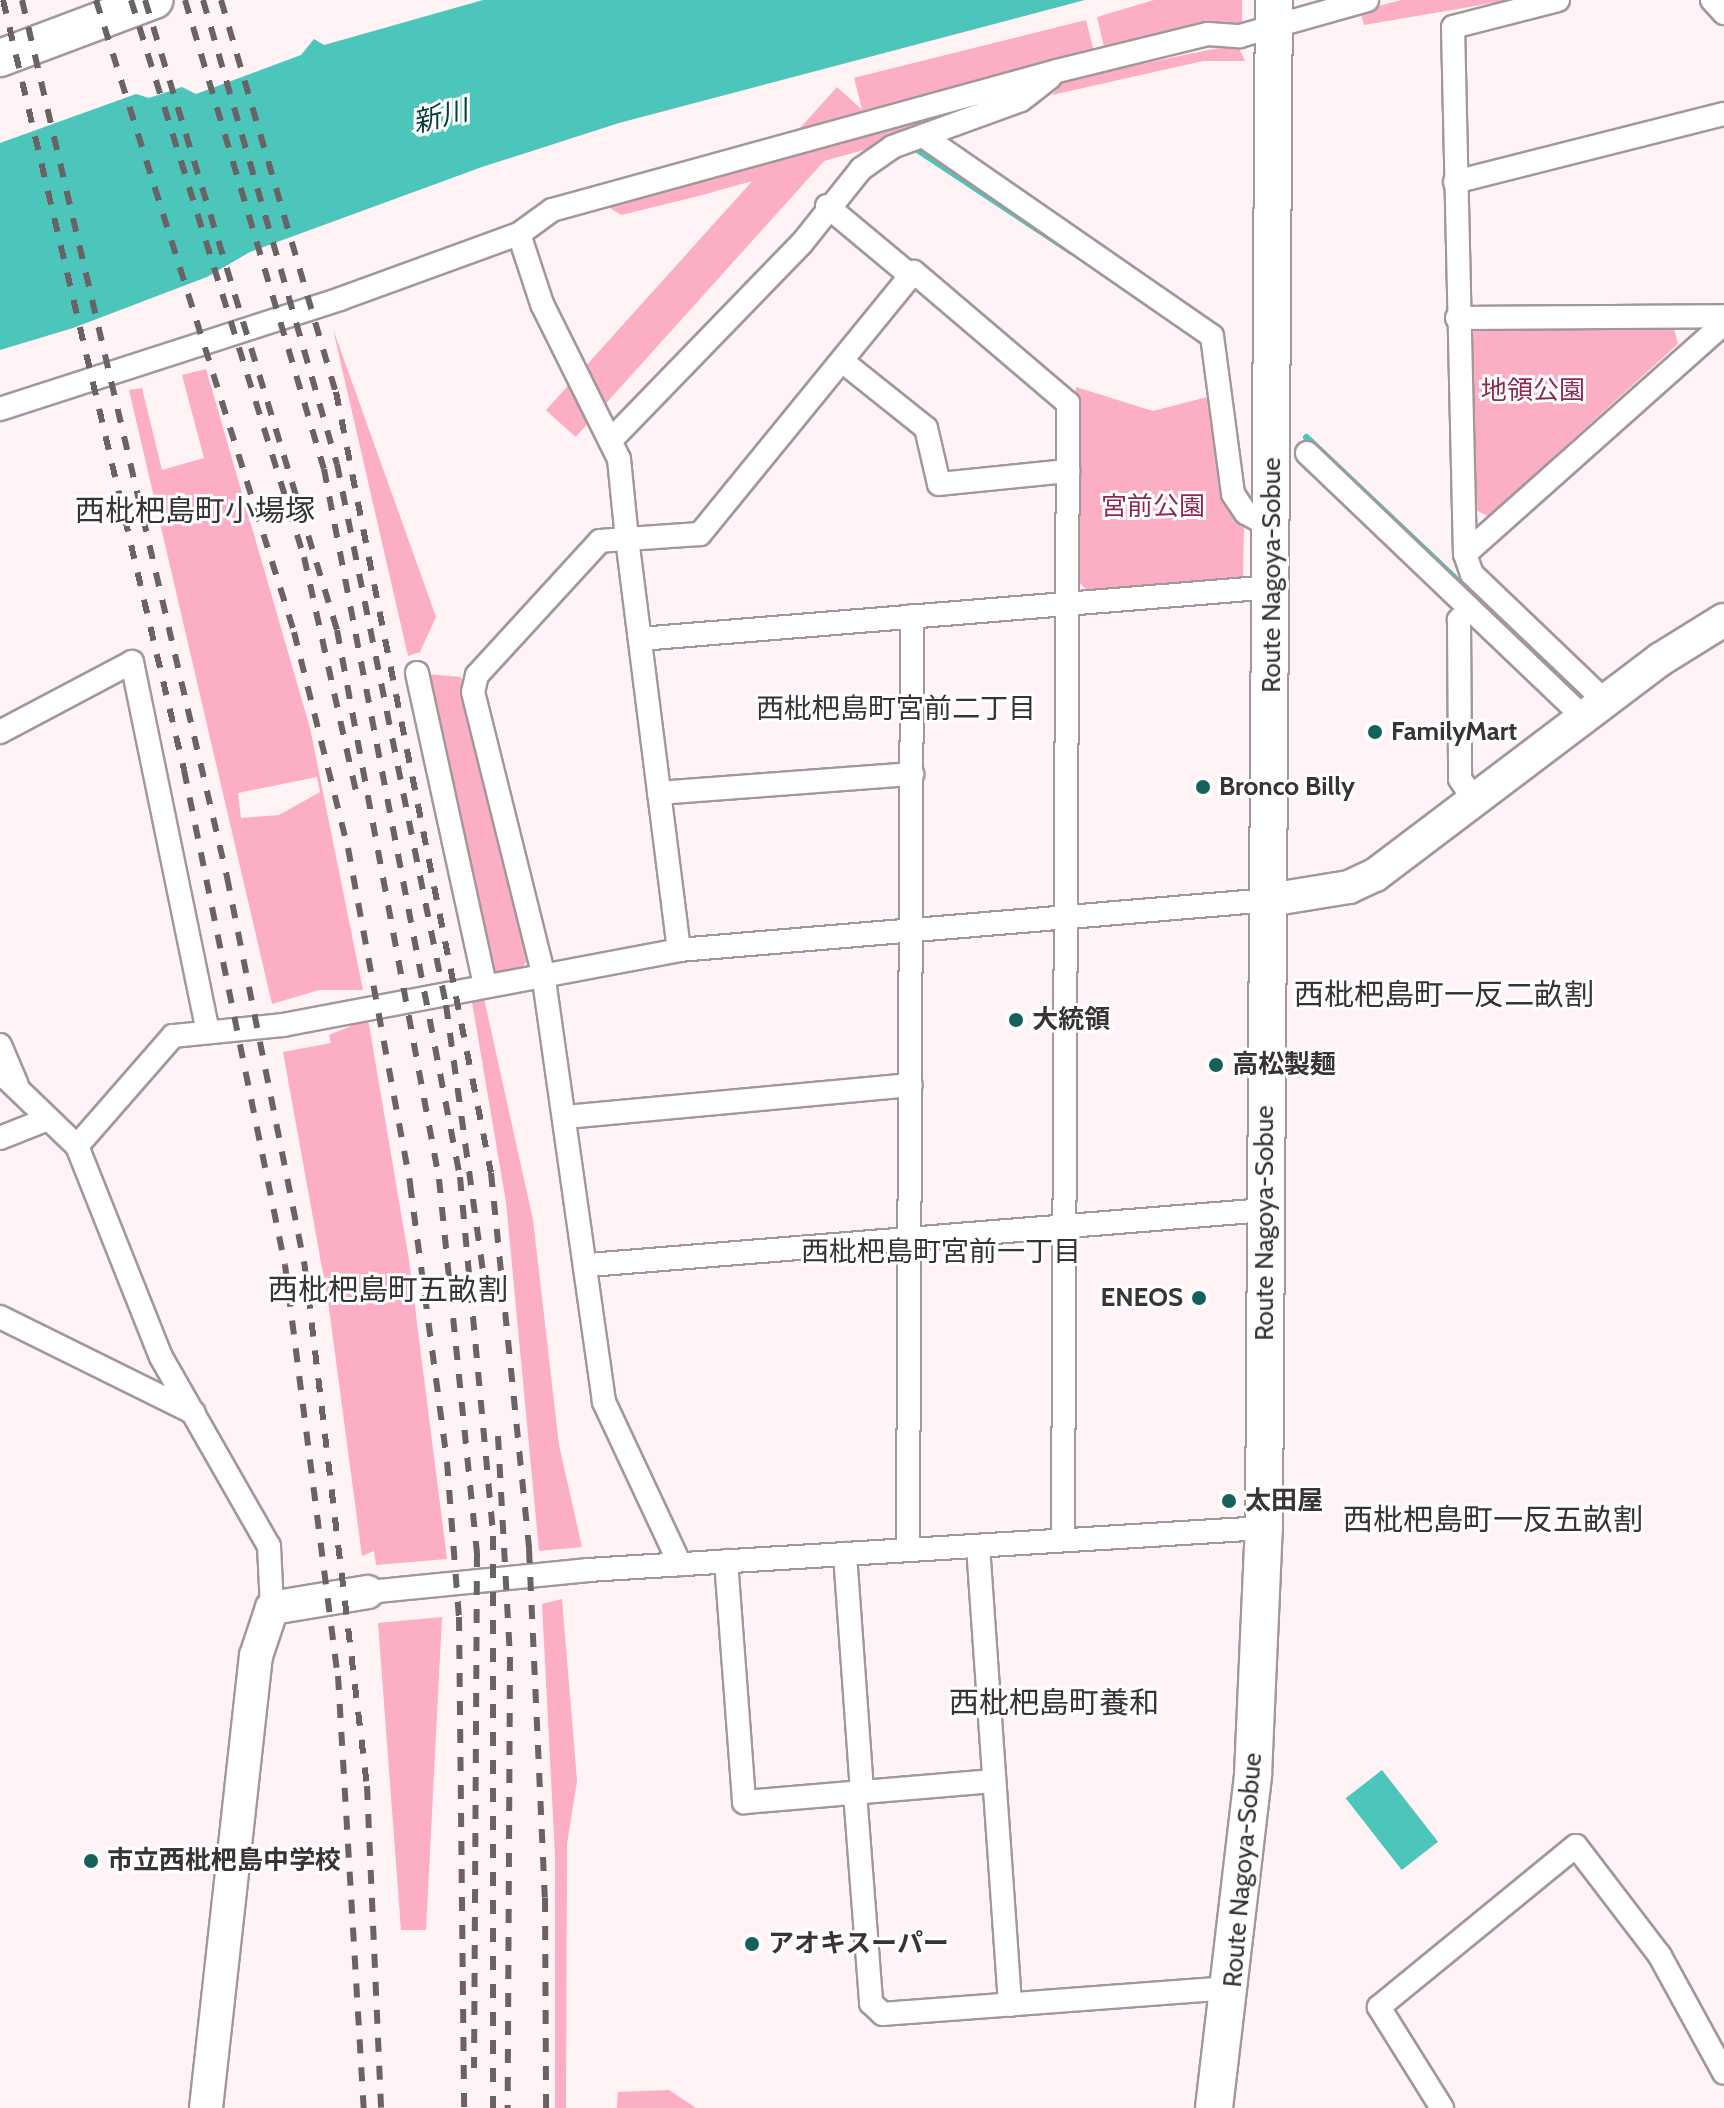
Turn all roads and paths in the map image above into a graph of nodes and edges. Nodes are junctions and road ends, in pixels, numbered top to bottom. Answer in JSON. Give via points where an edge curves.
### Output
{"nodes":[{"id":1,"x":154,"y":0,"type":"edge"},
{"id":2,"x":1367,"y":0,"type":"edge"},
{"id":3,"x":1558,"y":0,"type":"edge"},
{"id":4,"x":1712,"y":0,"type":"edge"},
{"id":5,"x":1724,"y":13,"type":"edge"},
{"id":6,"x":1274,"y":15,"type":"edge"},
{"id":7,"x":0,"y":58,"type":"edge"},
{"id":8,"x":1057,"y":71,"type":"junction"},
{"id":9,"x":1724,"y":114,"type":"edge"},
{"id":10,"x":923,"y":136,"type":"junction"},
{"id":11,"x":1455,"y":182,"type":"junction"},
{"id":12,"x":827,"y":206,"type":"junction"},
{"id":13,"x":519,"y":234,"type":"junction"},
{"id":14,"x":911,"y":276,"type":"junction"},
{"id":15,"x":1724,"y":316,"type":"edge"},
{"id":16,"x":1457,"y":318,"type":"junction"},
{"id":17,"x":1724,"y":323,"type":"edge"},
{"id":18,"x":842,"y":361,"type":"junction"},
{"id":19,"x":0,"y":409,"type":"edge"},
{"id":20,"x":611,"y":440,"type":"junction"},
{"id":21,"x":1307,"y":453,"type":"dead end"},
{"id":22,"x":1068,"y":471,"type":"junction"},
{"id":23,"x":1273,"y":528,"type":"junction"},
{"id":24,"x":627,"y":539,"type":"junction"},
{"id":25,"x":1465,"y":554,"type":"junction"},
{"id":26,"x":1273,"y":587,"type":"junction"},
{"id":27,"x":1067,"y":604,"type":"junction"},
{"id":28,"x":1470,"y":609,"type":"junction"},
{"id":29,"x":912,"y":616,"type":"junction"},
{"id":30,"x":1724,"y":620,"type":"edge"},
{"id":31,"x":640,"y":639,"type":"junction"},
{"id":32,"x":417,"y":673,"type":"dead end"},
{"id":33,"x":1594,"y":709,"type":"junction"},
{"id":34,"x":0,"y":732,"type":"edge"},
{"id":35,"x":912,"y":774,"type":"junction"},
{"id":36,"x":659,"y":793,"type":"junction"},
{"id":37,"x":1474,"y":800,"type":"junction"},
{"id":38,"x":1269,"y":900,"type":"junction"},
{"id":39,"x":1067,"y":919,"type":"junction"},
{"id":40,"x":912,"y":931,"type":"junction"},
{"id":41,"x":679,"y":950,"type":"junction"},
{"id":42,"x":543,"y":973,"type":"junction"},
{"id":43,"x":485,"y":985,"type":"junction"},
{"id":44,"x":208,"y":1032,"type":"junction"},
{"id":45,"x":0,"y":1045,"type":"edge"},
{"id":46,"x":0,"y":1072,"type":"edge"},
{"id":47,"x":911,"y":1085,"type":"junction"},
{"id":48,"x":19,"y":1090,"type":"junction"},
{"id":49,"x":566,"y":1117,"type":"junction"},
{"id":50,"x":45,"y":1120,"type":"junction"},
{"id":51,"x":0,"y":1138,"type":"edge"},
{"id":52,"x":77,"y":1146,"type":"junction"},
{"id":53,"x":1265,"y":1210,"type":"junction"},
{"id":54,"x":1065,"y":1226,"type":"junction"},
{"id":55,"x":910,"y":1239,"type":"junction"},
{"id":56,"x":589,"y":1265,"type":"junction"},
{"id":57,"x":0,"y":1317,"type":"edge"},
{"id":58,"x":195,"y":1414,"type":"junction"},
{"id":59,"x":1264,"y":1528,"type":"junction"},
{"id":60,"x":1063,"y":1540,"type":"junction"},
{"id":61,"x":978,"y":1546,"type":"junction"},
{"id":62,"x":908,"y":1550,"type":"junction"},
{"id":63,"x":845,"y":1554,"type":"junction"},
{"id":64,"x":726,"y":1561,"type":"junction"},
{"id":65,"x":680,"y":1564,"type":"junction"},
{"id":66,"x":368,"y":1592,"type":"joint"},
{"id":67,"x":272,"y":1608,"type":"junction"},
{"id":68,"x":994,"y":1781,"type":"junction"},
{"id":69,"x":858,"y":1792,"type":"junction"},
{"id":70,"x":1232,"y":1988,"type":"junction"},
{"id":71,"x":1010,"y":2005,"type":"junction"},
{"id":72,"x":1724,"y":2073,"type":"edge"},
{"id":73,"x":206,"y":2108,"type":"edge"},
{"id":74,"x":1214,"y":2108,"type":"edge"},
{"id":75,"x":1442,"y":2108,"type":"edge"}],
"edges":[{"from":1,"to":7,"type":"main road"},
{"from":2,"to":6,"type":"street"},
{"from":3,"to":11,"type":"street","via":[[1453,27]]},
{"from":4,"to":5,"type":"street"},
{"from":6,"to":8,"type":"street"},
{"from":6,"to":23,"type":"main road","name":"Route Nagoya-Sobue"},
{"from":8,"to":10,"type":"street","via":[[1021,100]]},
{"from":8,"to":13,"type":"street","via":[[552,210]]},
{"from":9,"to":11,"type":"street"},
{"from":10,"to":12,"type":"street","via":[[861,169]]},
{"from":10,"to":23,"type":"street","via":[[1212,336],[1233,494],[1246,513]]},
{"from":11,"to":16,"type":"street"},
{"from":12,"to":14,"type":"street"},
{"from":12,"to":20,"type":"street","via":[[802,243]]},
{"from":13,"to":19,"type":"street"},
{"from":13,"to":20,"type":"street","via":[[542,304]]},
{"from":14,"to":18,"type":"street"},
{"from":14,"to":22,"type":"street","via":[[1061,391],[1068,403]]},
{"from":15,"to":16,"type":"street"},
{"from":16,"to":25,"type":"street"},
{"from":17,"to":25,"type":"street"},
{"from":18,"to":22,"type":"street","via":[[926,428],[939,484]]},
{"from":18,"to":24,"type":"street","via":[[700,534]]},
{"from":20,"to":24,"type":"street"},
{"from":21,"to":28,"type":"street"},
{"from":22,"to":27,"type":"street"},
{"from":23,"to":26,"type":"main road","name":"Route Nagoya-Sobue"},
{"from":24,"to":31,"type":"street"},
{"from":24,"to":42,"type":"street","via":[[600,541],[477,675],[473,692]]},
{"from":25,"to":33,"type":"street","via":[[1472,574]]},
{"from":26,"to":27,"type":"street"},
{"from":26,"to":38,"type":"main road","name":"Route Nagoya-Sobue"},
{"from":27,"to":29,"type":"street"},
{"from":27,"to":39,"type":"street"},
{"from":28,"to":33,"type":"street"},
{"from":28,"to":37,"type":"street","via":[[1459,620],[1460,779]]},
{"from":29,"to":31,"type":"street"},
{"from":29,"to":35,"type":"street"},
{"from":30,"to":33,"type":"street"},
{"from":31,"to":36,"type":"street"},
{"from":32,"to":43,"type":"street"},
{"from":33,"to":37,"type":"street"},
{"from":34,"to":44,"type":"street","via":[[132,662]]},
{"from":35,"to":36,"type":"street"},
{"from":35,"to":40,"type":"street"},
{"from":36,"to":41,"type":"street"},
{"from":37,"to":38,"type":"street","via":[[1375,875],[1349,887]]},
{"from":38,"to":39,"type":"street"},
{"from":38,"to":53,"type":"main road","name":"Route Nagoya-Sobue"},
{"from":39,"to":40,"type":"street"},
{"from":39,"to":54,"type":"street"},
{"from":40,"to":41,"type":"street"},
{"from":40,"to":47,"type":"street"},
{"from":41,"to":42,"type":"street"},
{"from":42,"to":43,"type":"street"},
{"from":42,"to":49,"type":"street"},
{"from":43,"to":44,"type":"street","via":[[283,1025]]},
{"from":44,"to":52,"type":"street","via":[[173,1036]]},
{"from":45,"to":48,"type":"street"},
{"from":46,"to":48,"type":"street"},
{"from":47,"to":49,"type":"street"},
{"from":47,"to":55,"type":"street"},
{"from":48,"to":50,"type":"street"},
{"from":49,"to":56,"type":"street"},
{"from":50,"to":51,"type":"street"},
{"from":50,"to":52,"type":"street"},
{"from":52,"to":58,"type":"street","via":[[161,1357]]},
{"from":53,"to":54,"type":"street"},
{"from":53,"to":59,"type":"main road","name":"Route Nagoya-Sobue"},
{"from":54,"to":55,"type":"street"},
{"from":54,"to":60,"type":"street"},
{"from":55,"to":56,"type":"street"},
{"from":55,"to":62,"type":"street"},
{"from":56,"to":65,"type":"street","via":[[604,1402]]},
{"from":57,"to":58,"type":"street"},
{"from":58,"to":67,"type":"street","via":[[269,1546]]},
{"from":59,"to":60,"type":"street"},
{"from":59,"to":70,"type":"main road","name":"Route Nagoya-Sobue","via":[[1253,1775]]},
{"from":60,"to":61,"type":"street"},
{"from":61,"to":62,"type":"street"},
{"from":61,"to":68,"type":"street"},
{"from":62,"to":63,"type":"street"},
{"from":63,"to":64,"type":"street"},
{"from":63,"to":69,"type":"street"},
{"from":64,"to":65,"type":"street"},
{"from":64,"to":69,"type":"street","via":[[744,1802]]},
{"from":65,"to":66,"type":"street"},
{"from":66,"to":67,"type":"street"},
{"from":67,"to":73,"type":"street","via":[[256,1656],[234,1816]]},
{"from":68,"to":69,"type":"street"},
{"from":68,"to":71,"type":"street"},
{"from":69,"to":71,"type":"street","via":[[871,2003],[883,2014]]},
{"from":70,"to":71,"type":"street"},
{"from":70,"to":74,"type":"main road","name":"Route Nagoya-Sobue"},
{"from":72,"to":75,"type":"street","via":[[1660,1956],[1576,1846],[1379,2007]]}]}
